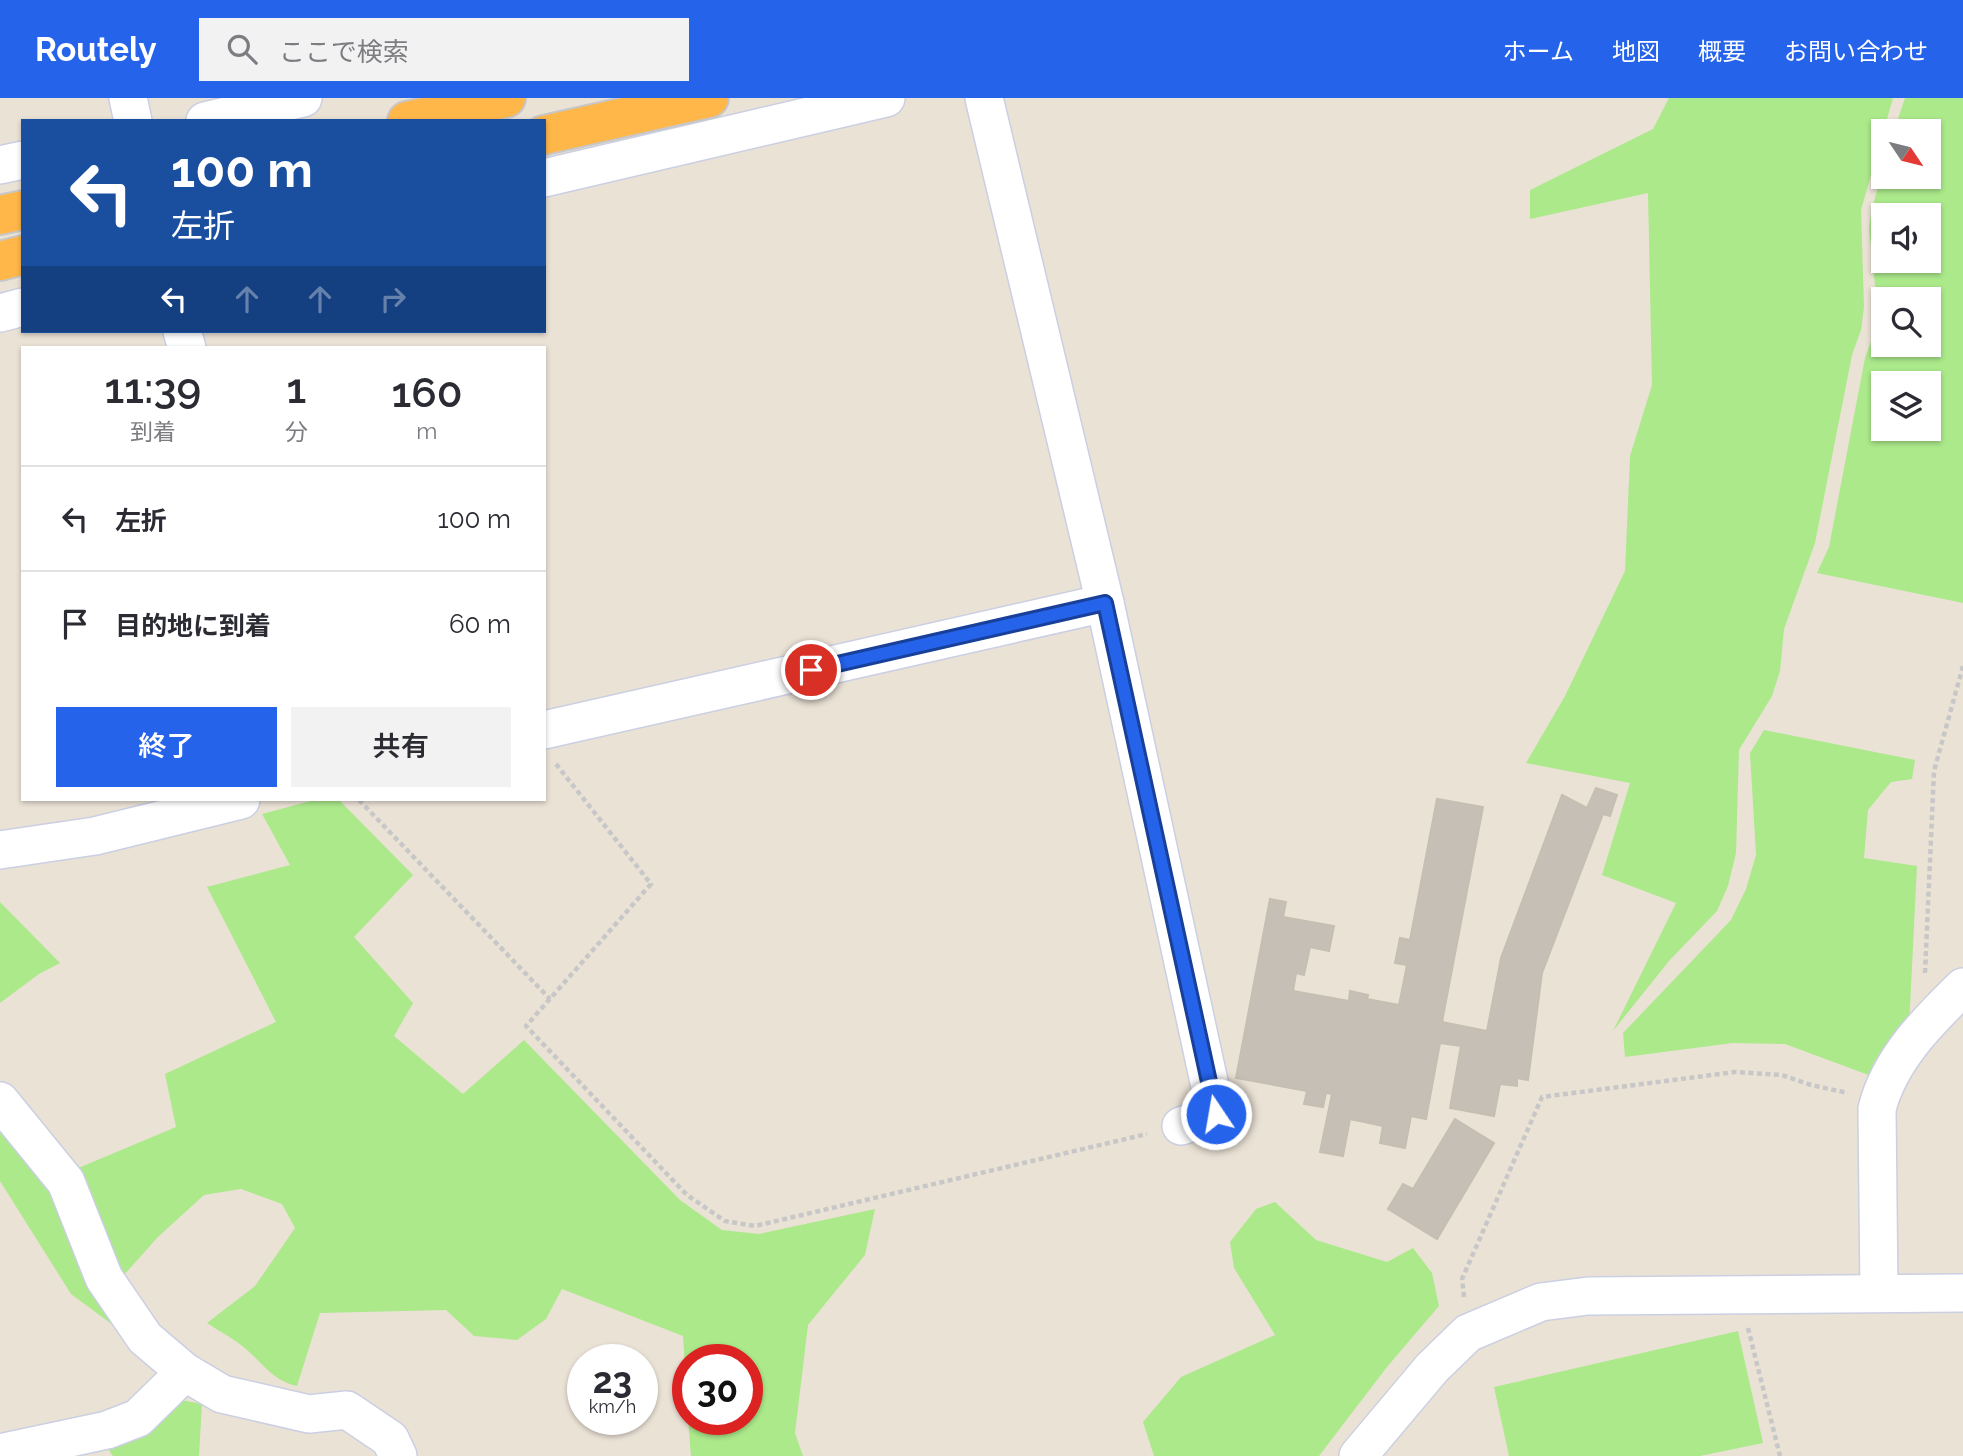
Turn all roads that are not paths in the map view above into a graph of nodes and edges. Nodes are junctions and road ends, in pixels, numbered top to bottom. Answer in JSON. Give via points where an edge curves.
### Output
{"nodes":[{"id":1,"x":128,"y":98,"type":"edge"},
{"id":2,"x":303,"y":98,"type":"edge"},
{"id":3,"x":506,"y":98,"type":"edge"},
{"id":4,"x":709,"y":98,"type":"edge"},
{"id":5,"x":886,"y":98,"type":"edge"},
{"id":6,"x":984,"y":98,"type":"edge"},
{"id":7,"x":133,"y":119,"type":"edge"},
{"id":8,"x":214,"y":119,"type":"edge"},
{"id":9,"x":416,"y":119,"type":"edge"},
{"id":10,"x":546,"y":135,"type":"edge"},
{"id":11,"x":21,"y":160,"type":"edge"},
{"id":12,"x":0,"y":165,"type":"edge"},
{"id":13,"x":546,"y":178,"type":"edge"},
{"id":14,"x":21,"y":210,"type":"edge"},
{"id":15,"x":0,"y":215,"type":"edge"},
{"id":16,"x":21,"y":256,"type":"edge"},
{"id":17,"x":0,"y":261,"type":"edge"},
{"id":18,"x":21,"y":308,"type":"edge"},
{"id":19,"x":0,"y":313,"type":"edge"},
{"id":20,"x":1105,"y":603,"type":"junction"},
{"id":21,"x":548,"y":745,"type":"edge"},
{"id":22,"x":237,"y":801,"type":"edge"},
{"id":23,"x":0,"y":850,"type":"edge"},
{"id":24,"x":1963,"y":987,"type":"edge"},
{"id":25,"x":0,"y":1101,"type":"edge"},
{"id":26,"x":1181,"y":1126,"type":"road end"},
{"id":27,"x":1880,"y":1292,"type":"junction"},
{"id":28,"x":1963,"y":1293,"type":"edge"},
{"id":29,"x":185,"y":1372,"type":"junction"},
{"id":30,"x":0,"y":1453,"type":"edge"},
{"id":31,"x":398,"y":1456,"type":"edge"},
{"id":32,"x":1358,"y":1456,"type":"edge"}],
"edges":[{"from":1,"to":7,"type":"street"},
{"from":2,"to":8,"type":"street"},
{"from":3,"to":9,"type":"highway"},
{"from":4,"to":10,"type":"highway"},
{"from":5,"to":13,"type":"street"},
{"from":6,"to":20,"type":"street"},
{"from":11,"to":12,"type":"street"},
{"from":14,"to":15,"type":"highway"},
{"from":16,"to":17,"type":"highway"},
{"from":18,"to":19,"type":"street"},
{"from":20,"to":21,"type":"street"},
{"from":20,"to":26,"type":"street","via":[[1216,1114]]},
{"from":22,"to":23,"type":"street","via":[[95,836]]},
{"from":24,"to":27,"type":"street","via":[[1923,1026],[1881,1090],[1877,1109]]},
{"from":25,"to":29,"type":"street","via":[[66,1182],[104,1278],[145,1338]]},
{"from":27,"to":28,"type":"street"},
{"from":27,"to":32,"type":"street","via":[[1588,1296],[1541,1302],[1468,1333],[1432,1368]]},
{"from":29,"to":30,"type":"street","via":[[138,1418],[107,1430]]},
{"from":29,"to":31,"type":"street","via":[[222,1394],[309,1414],[346,1410],[390,1438]]}]}
